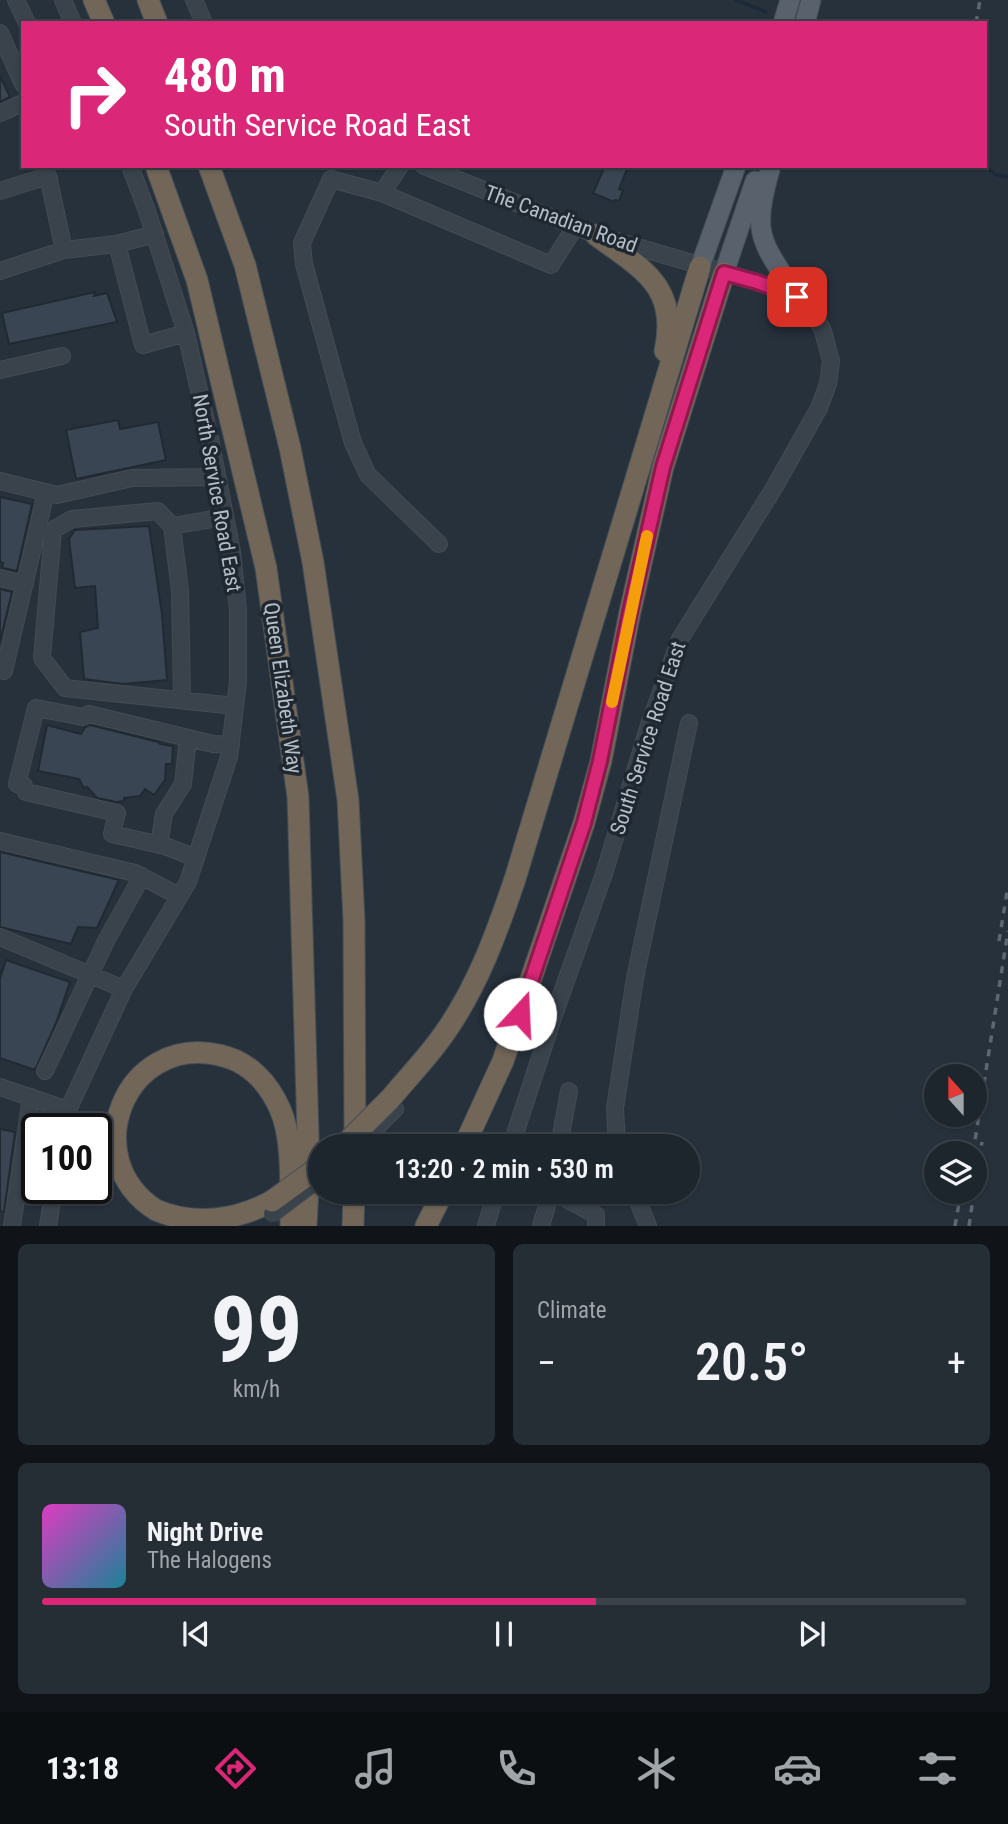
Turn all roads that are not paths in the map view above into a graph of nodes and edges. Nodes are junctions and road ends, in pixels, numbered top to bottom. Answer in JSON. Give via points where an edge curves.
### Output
{"nodes":[{"id":1,"x":16,"y":0,"type":"edge"},
{"id":2,"x":64,"y":0,"type":"edge"},
{"id":3,"x":94,"y":0,"type":"edge"},
{"id":4,"x":148,"y":0,"type":"edge"},
{"id":5,"x":194,"y":0,"type":"edge"},
{"id":6,"x":790,"y":0,"type":"edge"},
{"id":7,"x":811,"y":0,"type":"edge"},
{"id":8,"x":26,"y":21,"type":"edge"},
{"id":9,"x":72,"y":21,"type":"edge"},
{"id":10,"x":103,"y":21,"type":"edge"},
{"id":11,"x":156,"y":21,"type":"edge"},
{"id":12,"x":203,"y":21,"type":"edge"},
{"id":13,"x":784,"y":21,"type":"edge"},
{"id":14,"x":806,"y":21,"type":"edge"},
{"id":15,"x":0,"y":33,"type":"edge"},
{"id":16,"x":21,"y":80,"type":"edge"},
{"id":17,"x":21,"y":104,"type":"edge"},
{"id":18,"x":0,"y":113,"type":"edge"},
{"id":19,"x":131,"y":168,"type":"edge"},
{"id":20,"x":157,"y":168,"type":"edge"},
{"id":21,"x":210,"y":168,"type":"edge"},
{"id":22,"x":399,"y":168,"type":"edge"},
{"id":23,"x":429,"y":168,"type":"edge"},
{"id":24,"x":735,"y":168,"type":"edge"},
{"id":25,"x":759,"y":168,"type":"edge"},
{"id":26,"x":770,"y":168,"type":"edge"},
{"id":27,"x":0,"y":191,"type":"edge"},
{"id":28,"x":382,"y":193,"type":"junction"},
{"id":29,"x":575,"y":227,"type":"junction"},
{"id":30,"x":155,"y":234,"type":"junction"},
{"id":31,"x":596,"y":235,"type":"junction"},
{"id":32,"x":117,"y":244,"type":"junction"},
{"id":33,"x":64,"y":250,"type":"junction"},
{"id":34,"x":700,"y":267,"type":"junction"},
{"id":35,"x":0,"y":271,"type":"edge"},
{"id":36,"x":724,"y":273,"type":"junction"},
{"id":37,"x":797,"y":297,"type":"junction"},
{"id":38,"x":186,"y":334,"type":"junction"},
{"id":39,"x":62,"y":356,"type":"dead end"},
{"id":40,"x":0,"y":369,"type":"edge"},
{"id":41,"x":657,"y":408,"type":"junction"},
{"id":42,"x":217,"y":477,"type":"junction"},
{"id":43,"x":0,"y":481,"type":"edge"},
{"id":44,"x":46,"y":492,"type":"junction"},
{"id":45,"x":225,"y":517,"type":"junction"},
{"id":46,"x":172,"y":526,"type":"junction"},
{"id":47,"x":439,"y":544,"type":"dead end"},
{"id":48,"x":0,"y":578,"type":"edge"},
{"id":49,"x":24,"y":584,"type":"junction"},
{"id":50,"x":0,"y":670,"type":"edge"},
{"id":51,"x":182,"y":701,"type":"junction"},
{"id":52,"x":235,"y":706,"type":"junction"},
{"id":53,"x":689,"y":723,"type":"dead end"},
{"id":54,"x":188,"y":738,"type":"junction"},
{"id":55,"x":231,"y":745,"type":"junction"},
{"id":56,"x":0,"y":841,"type":"edge"},
{"id":57,"x":159,"y":845,"type":"junction"},
{"id":58,"x":196,"y":858,"type":"junction"},
{"id":59,"x":142,"y":876,"type":"junction"},
{"id":60,"x":179,"y":896,"type":"junction"},
{"id":61,"x":0,"y":937,"type":"edge"},
{"id":62,"x":90,"y":975,"type":"junction"},
{"id":63,"x":124,"y":989,"type":"junction"},
{"id":64,"x":45,"y":1071,"type":"dead end"},
{"id":65,"x":0,"y":1087,"type":"edge"},
{"id":66,"x":569,"y":1091,"type":"dead end"},
{"id":67,"x":31,"y":1097,"type":"junction"},
{"id":68,"x":393,"y":1103,"type":"junction"},
{"id":69,"x":68,"y":1110,"type":"junction"},
{"id":70,"x":67,"y":1113,"type":"edge"},
{"id":71,"x":356,"y":1134,"type":"edge"},
{"id":72,"x":357,"y":1134,"type":"edge"},
{"id":73,"x":366,"y":1134,"type":"edge"},
{"id":74,"x":470,"y":1134,"type":"edge"},
{"id":75,"x":515,"y":1134,"type":"edge"},
{"id":76,"x":561,"y":1134,"type":"edge"},
{"id":77,"x":616,"y":1134,"type":"edge"},
{"id":78,"x":308,"y":1176,"type":"edge"},
{"id":79,"x":308,"y":1186,"type":"edge"},
{"id":80,"x":51,"y":1204,"type":"edge"},
{"id":81,"x":354,"y":1204,"type":"edge"},
{"id":82,"x":437,"y":1204,"type":"edge"},
{"id":83,"x":492,"y":1204,"type":"edge"},
{"id":84,"x":549,"y":1204,"type":"edge"},
{"id":85,"x":575,"y":1204,"type":"edge"},
{"id":86,"x":639,"y":1204,"type":"edge"},
{"id":87,"x":272,"y":1208,"type":"junction"},
{"id":88,"x":12,"y":1226,"type":"edge"},
{"id":89,"x":48,"y":1226,"type":"edge"},
{"id":90,"x":290,"y":1226,"type":"edge"},
{"id":91,"x":306,"y":1226,"type":"edge"},
{"id":92,"x":353,"y":1226,"type":"edge"},
{"id":93,"x":426,"y":1226,"type":"edge"},
{"id":94,"x":486,"y":1226,"type":"edge"},
{"id":95,"x":541,"y":1226,"type":"edge"},
{"id":96,"x":596,"y":1226,"type":"edge"},
{"id":97,"x":648,"y":1226,"type":"edge"}],
"edges":[{"from":1,"to":8,"type":"street"},
{"from":2,"to":9,"type":"street"},
{"from":3,"to":10,"type":"highway"},
{"from":4,"to":11,"type":"highway"},
{"from":5,"to":12,"type":"street"},
{"from":6,"to":13,"type":"main road"},
{"from":7,"to":14,"type":"main road"},
{"from":15,"to":16,"type":"street"},
{"from":17,"to":18,"type":"street"},
{"from":19,"to":30,"type":"street","name":"North Service Road East"},
{"from":20,"to":91,"type":"highway","name":"Queen Elizabeth Way","via":[[197,279],[262,555],[287,716],[298,797],[309,1168]]},
{"from":21,"to":71,"type":"highway","via":[[245,265],[313,562],[348,800]]},
{"from":22,"to":28,"type":"street"},
{"from":23,"to":29,"type":"street","name":"The Canadian Road"},
{"from":24,"to":34,"type":"main road"},
{"from":25,"to":36,"type":"main road"},
{"from":26,"to":37,"type":"main road","via":[[762,197],[760,231],[768,253]]},
{"from":27,"to":33,"type":"street","via":[[48,176]]},
{"from":28,"to":29,"type":"street","via":[[551,265]]},
{"from":28,"to":47,"type":"street","via":[[331,179],[302,243],[304,264],[353,443],[368,475]]},
{"from":29,"to":31,"type":"street","name":"The Canadian Road"},
{"from":30,"to":32,"type":"street"},
{"from":30,"to":38,"type":"street","name":"North Service Road East"},
{"from":31,"to":34,"type":"street","name":"The Canadian Road"},
{"from":31,"to":41,"type":"highway","via":[[643,270],[659,288],[668,310],[670,329]]},
{"from":32,"to":33,"type":"street"},
{"from":32,"to":38,"type":"street","via":[[143,345]]},
{"from":33,"to":35,"type":"street"},
{"from":34,"to":36,"type":"street","name":"South Service Road East"},
{"from":34,"to":41,"type":"highway"},
{"from":36,"to":37,"type":"street","name":"South Service Road East"},
{"from":36,"to":74,"type":"highway","via":[[663,467],[584,823],[503,1061]]},
{"from":37,"to":75,"type":"street","name":"South Service Road East","via":[[823,331],[831,361],[828,384],[774,488],[680,639]]},
{"from":38,"to":42,"type":"street","name":"North Service Road East"},
{"from":39,"to":40,"type":"street"},
{"from":41,"to":68,"type":"highway","via":[[493,943],[446,1032]]},
{"from":42,"to":44,"type":"street","via":[[132,478],[57,495]]},
{"from":42,"to":45,"type":"street","name":"North Service Road East"},
{"from":43,"to":44,"type":"street"},
{"from":44,"to":49,"type":"street"},
{"from":45,"to":46,"type":"street"},
{"from":45,"to":52,"type":"street","name":"North Service Road East","via":[[238,610]]},
{"from":46,"to":51,"type":"street","via":[[181,603]]},
{"from":46,"to":51,"type":"street","via":[[158,511],[72,519],[53,530],[43,658],[65,688]]},
{"from":48,"to":49,"type":"street"},
{"from":49,"to":50,"type":"street","via":[[4,671]]},
{"from":51,"to":52,"type":"street"},
{"from":52,"to":55,"type":"street","name":"North Service Road East"},
{"from":53,"to":77,"type":"street","via":[[635,978],[615,1108]]},
{"from":54,"to":55,"type":"street"},
{"from":54,"to":57,"type":"street","via":[[183,784],[164,814]]},
{"from":54,"to":57,"type":"street","via":[[89,714],[83,718],[36,708],[17,784],[26,792],[117,813],[113,834]]},
{"from":55,"to":58,"type":"street","name":"North Service Road East"},
{"from":56,"to":59,"type":"street"},
{"from":57,"to":58,"type":"street"},
{"from":58,"to":60,"type":"street","name":"North Service Road East"},
{"from":59,"to":60,"type":"street"},
{"from":59,"to":62,"type":"street"},
{"from":60,"to":63,"type":"street","name":"North Service Road East"},
{"from":61,"to":62,"type":"street"},
{"from":62,"to":63,"type":"street"},
{"from":62,"to":64,"type":"street"},
{"from":63,"to":69,"type":"street","name":"North Service Road East"},
{"from":65,"to":67,"type":"street"},
{"from":66,"to":76,"type":"street"},
{"from":67,"to":69,"type":"street"},
{"from":67,"to":88,"type":"street"},
{"from":68,"to":72,"type":"highway","bridge":true},
{"from":68,"to":73,"type":"street"},
{"from":69,"to":70,"type":"street","name":"North Service Road East"},
{"from":78,"to":87,"type":"highway","bridge":true},
{"from":79,"to":87,"type":"street","bridge":true},
{"from":80,"to":89,"type":"street"},
{"from":81,"to":92,"type":"highway"},
{"from":82,"to":93,"type":"highway"},
{"from":83,"to":94,"type":"street"},
{"from":84,"to":95,"type":"street"},
{"from":85,"to":96,"type":"street","via":[[596,1215]]},
{"from":86,"to":97,"type":"street"},
{"from":87,"to":90,"type":"highway","via":[[204,1223],[170,1217],[140,1197],[121,1167],[116,1132],[125,1098],[139,1078],[157,1063],[191,1051],[236,1060],[257,1074],[281,1110],[285,1125]]}]}
